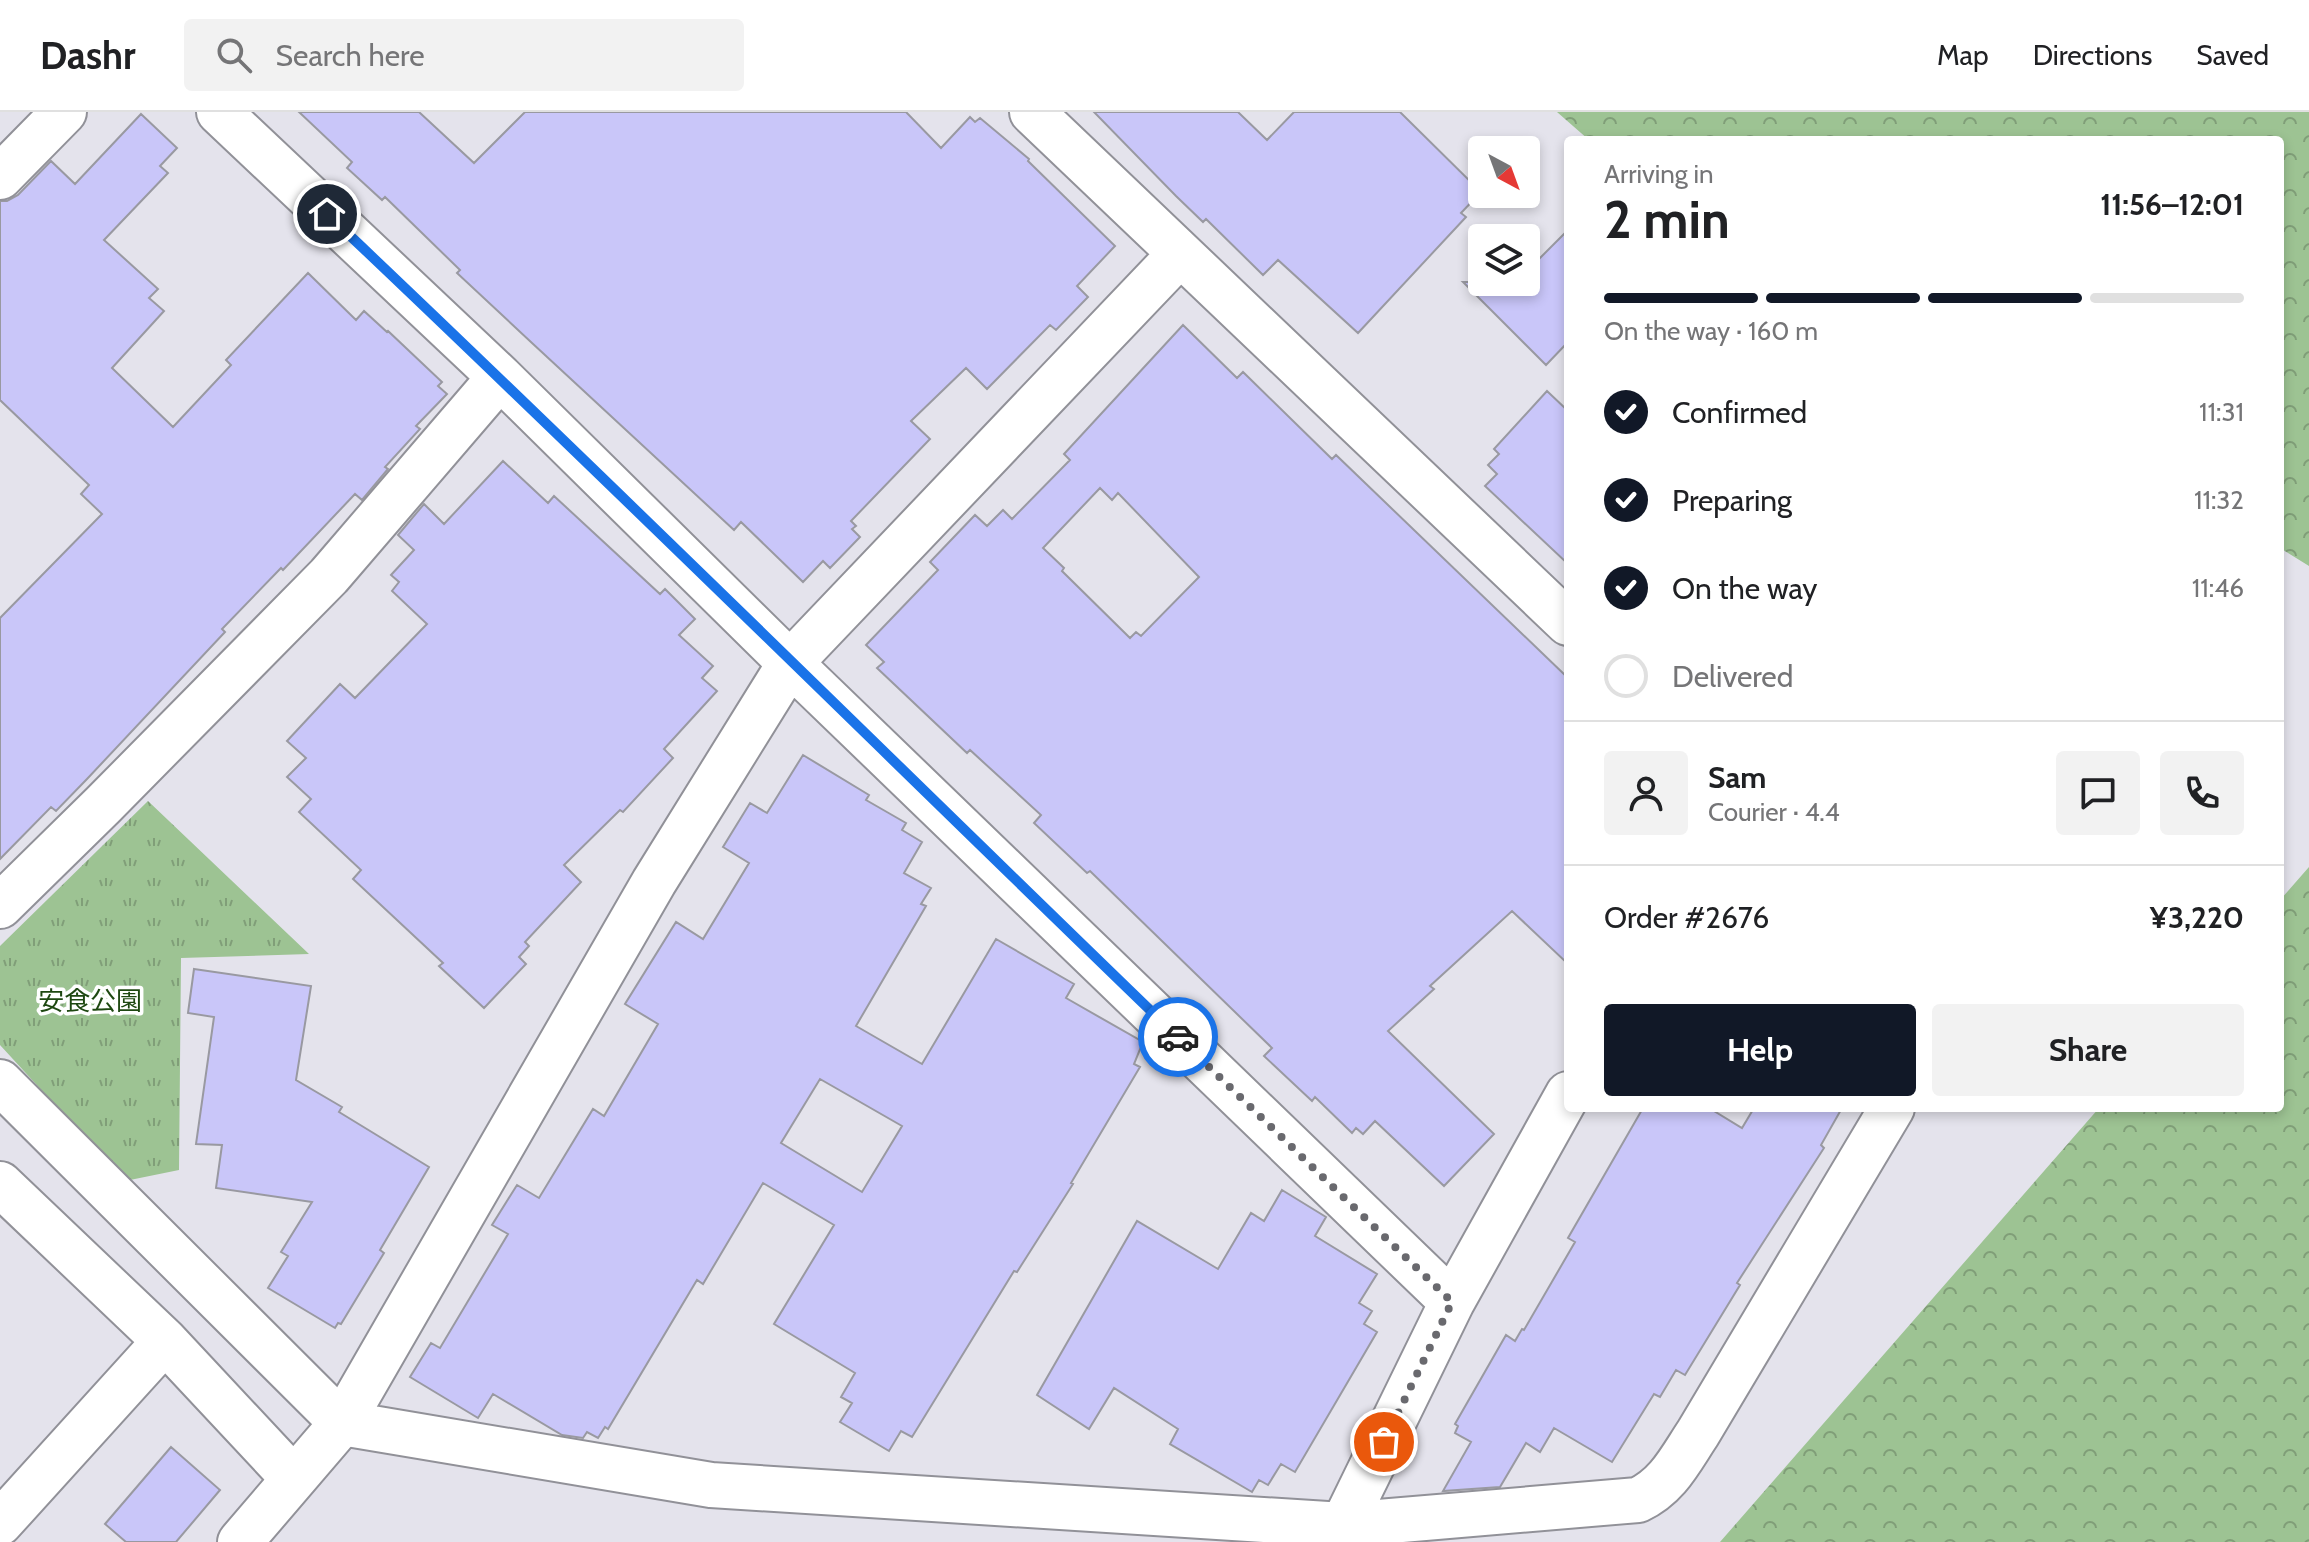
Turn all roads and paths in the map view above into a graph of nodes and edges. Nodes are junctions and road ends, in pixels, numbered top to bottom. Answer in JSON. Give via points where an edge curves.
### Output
{"nodes":[{"id":1,"x":64,"y":112,"type":"edge"},
{"id":2,"x":219,"y":112,"type":"edge"},
{"id":3,"x":1032,"y":112,"type":"edge"},
{"id":4,"x":0,"y":177,"type":"edge"},
{"id":5,"x":1180,"y":254,"type":"junction"},
{"id":6,"x":500,"y":377,"type":"junction"},
{"id":7,"x":1564,"y":619,"type":"edge"},
{"id":8,"x":790,"y":663,"type":"junction"},
{"id":9,"x":0,"y":906,"type":"edge"},
{"id":10,"x":0,"y":1082,"type":"edge"},
{"id":11,"x":1564,"y":1101,"type":"edge"},
{"id":12,"x":1890,"y":1112,"type":"edge"},
{"id":13,"x":0,"y":1184,"type":"edge"},
{"id":14,"x":1452,"y":1302,"type":"junction"},
{"id":15,"x":165,"y":1341,"type":"junction"},
{"id":16,"x":342,"y":1423,"type":"junction"},
{"id":17,"x":293,"y":1478,"type":"junction"},
{"id":18,"x":0,"y":1523,"type":"edge"},
{"id":19,"x":1343,"y":1525,"type":"junction"},
{"id":20,"x":240,"y":1542,"type":"edge"}],
"edges":[{"from":1,"to":4,"type":"street"},
{"from":2,"to":6,"type":"street"},
{"from":3,"to":5,"type":"street"},
{"from":5,"to":7,"type":"street"},
{"from":5,"to":8,"type":"street"},
{"from":6,"to":8,"type":"street"},
{"from":6,"to":9,"type":"street","via":[[329,576]]},
{"from":8,"to":14,"type":"street"},
{"from":8,"to":16,"type":"street","via":[[654,882]]},
{"from":10,"to":16,"type":"street"},
{"from":11,"to":14,"type":"street"},
{"from":12,"to":19,"type":"street","via":[[1698,1433],[1653,1493],[1638,1500]]},
{"from":13,"to":15,"type":"street"},
{"from":14,"to":19,"type":"street"},
{"from":15,"to":17,"type":"street"},
{"from":15,"to":18,"type":"street"},
{"from":16,"to":17,"type":"street"},
{"from":16,"to":19,"type":"street","via":[[711,1485]]},
{"from":17,"to":20,"type":"street"}]}
